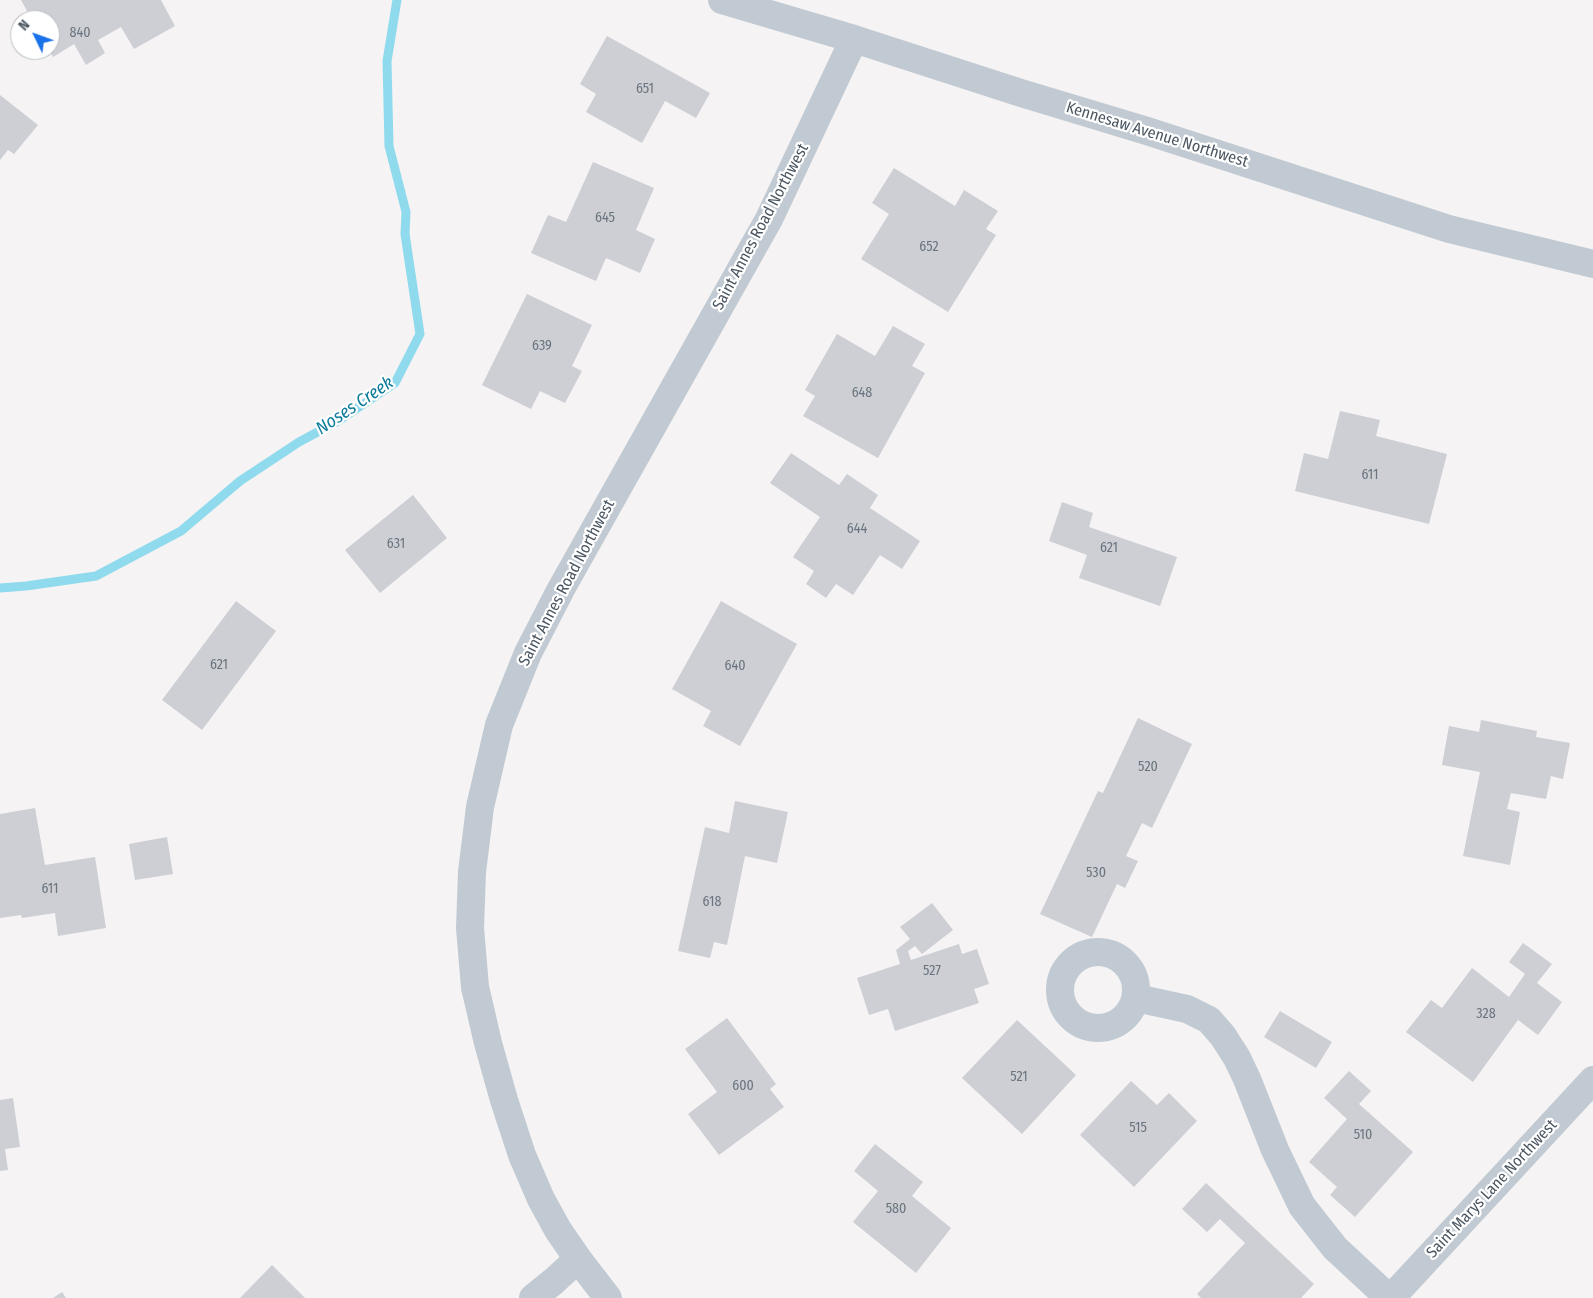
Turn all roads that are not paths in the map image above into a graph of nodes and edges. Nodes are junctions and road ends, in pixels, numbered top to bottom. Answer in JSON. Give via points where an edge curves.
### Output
{"nodes":[{"id":1,"x":722,"y":0,"type":"edge"},
{"id":2,"x":854,"y":39,"type":"junction"},
{"id":3,"x":1593,"y":264,"type":"edge"},
{"id":4,"x":1136,"y":998,"type":"dead end"},
{"id":5,"x":1593,"y":1080,"type":"edge"},
{"id":6,"x":578,"y":1259,"type":"junction"},
{"id":7,"x":532,"y":1298,"type":"edge"},
{"id":8,"x":608,"y":1298,"type":"edge"},
{"id":9,"x":1390,"y":1298,"type":"edge"}],
"edges":[{"from":1,"to":2,"type":"street","name":"Kennesaw Avenue Northwest"},
{"from":2,"to":3,"type":"street","name":"Kennesaw Avenue Northwest","via":[[1449,229]]},
{"from":2,"to":6,"type":"street","name":"Saint Annes Road Northwest","via":[[769,219],[570,572],[528,653],[499,725],[480,807],[472,872],[470,928],[478,996],[490,1051],[522,1155],[558,1230]]},
{"from":4,"to":9,"type":"street","via":[[1187,1009],[1209,1020],[1223,1036],[1247,1079],[1275,1150],[1302,1206],[1335,1248]]},
{"from":5,"to":9,"type":"street","name":"Saint Marys Lane Northwest"},
{"from":6,"to":7,"type":"street"},
{"from":6,"to":8,"type":"street","name":"Saint Annes Road Northwest"}]}
